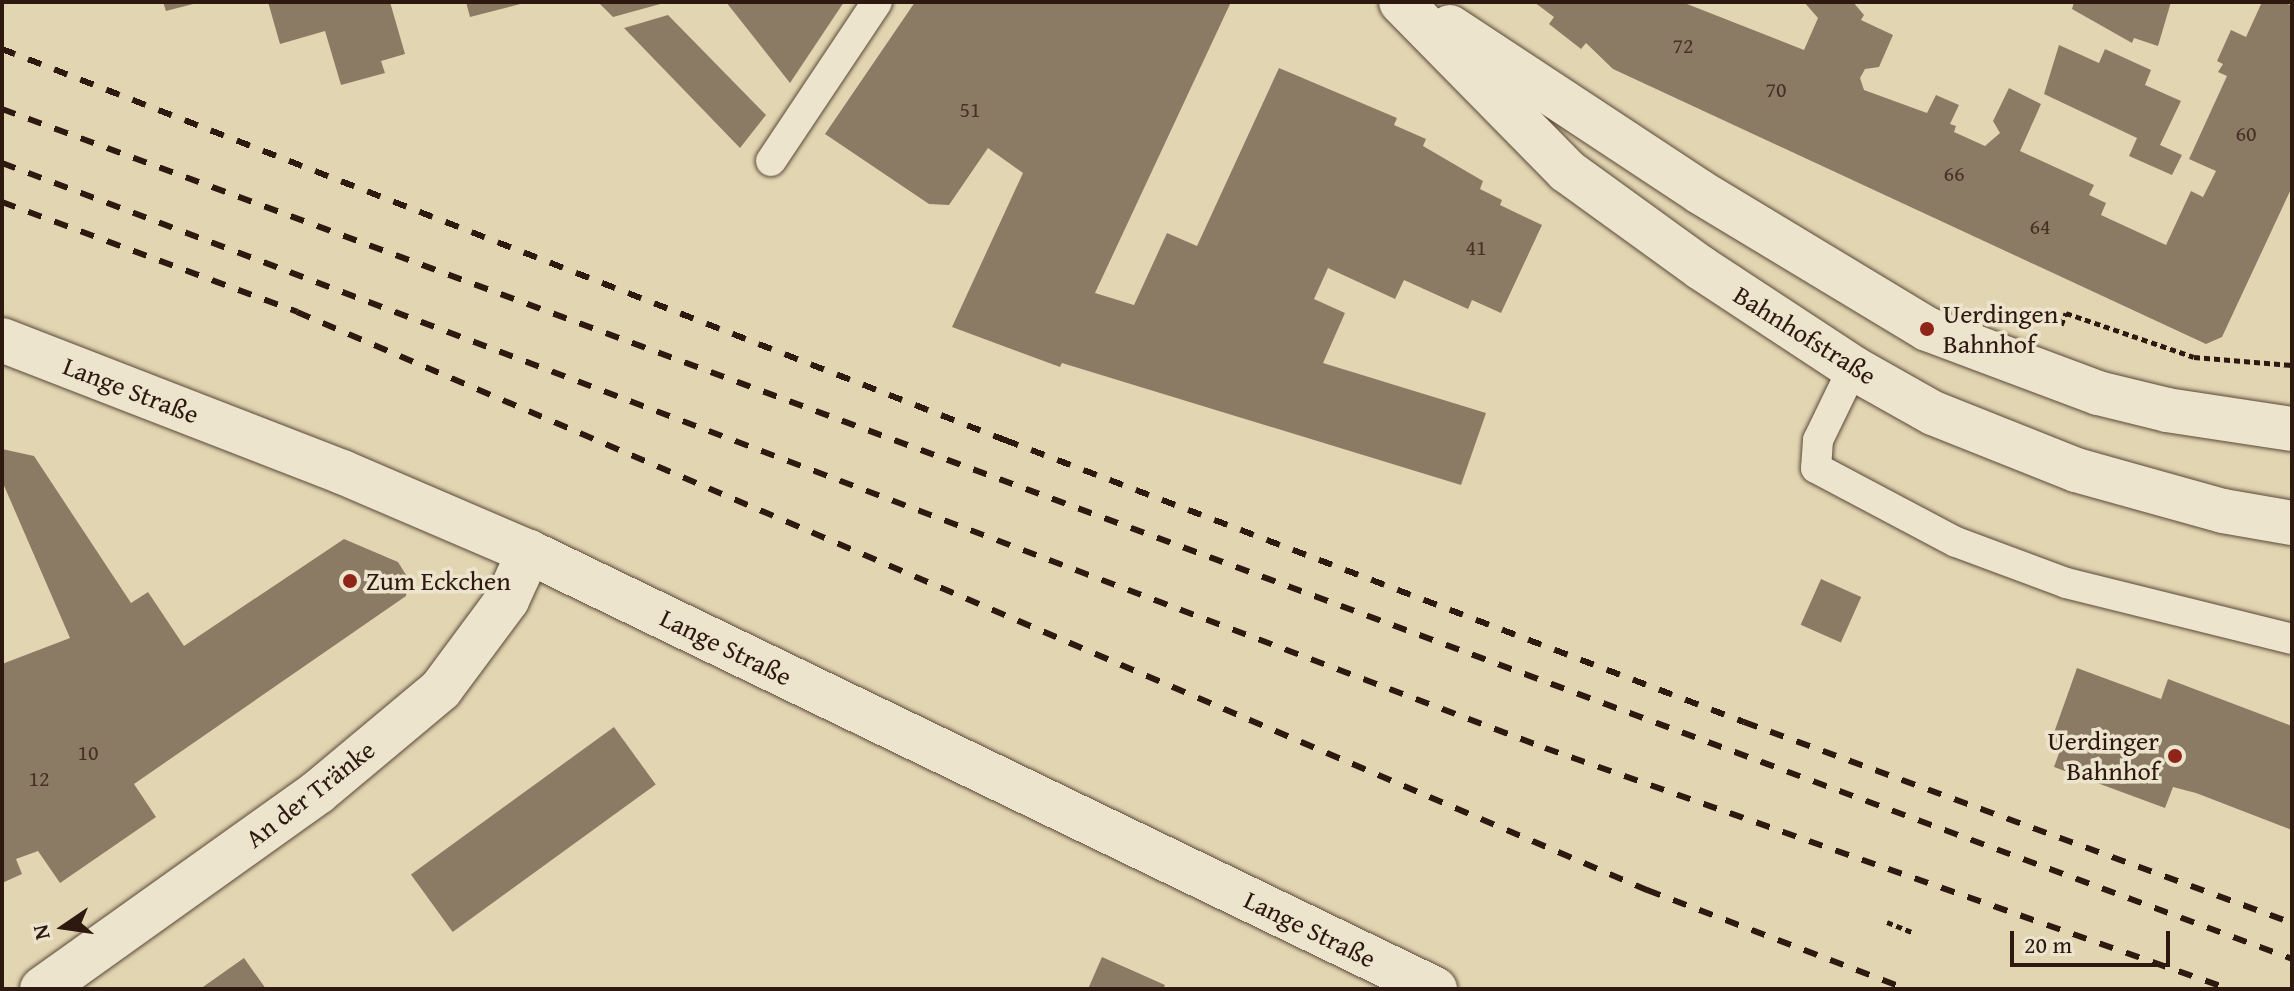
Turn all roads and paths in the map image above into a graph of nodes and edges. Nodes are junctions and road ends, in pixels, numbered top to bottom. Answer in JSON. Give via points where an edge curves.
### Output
{"nodes":[{"id":1,"x":877,"y":2,"type":"edge"},
{"id":2,"x":1401,"y":2,"type":"edge"},
{"id":3,"x":1411,"y":2,"type":"edge"},
{"id":4,"x":1428,"y":2,"type":"edge"},
{"id":5,"x":1470,"y":40,"type":"junction"},
{"id":6,"x":771,"y":161,"type":"dead end"},
{"id":7,"x":2058,"y":333,"type":"dead end"},
{"id":8,"x":2,"y":340,"type":"edge"},
{"id":9,"x":2292,"y":365,"type":"edge"},
{"id":10,"x":1853,"y":368,"type":"junction"},
{"id":11,"x":2292,"y":429,"type":"edge"},
{"id":12,"x":2292,"y":523,"type":"edge"},
{"id":13,"x":529,"y":552,"type":"junction"},
{"id":14,"x":2292,"y":639,"type":"edge"},
{"id":15,"x":1887,"y":922,"type":"dead end"},
{"id":16,"x":1914,"y":933,"type":"dead end"},
{"id":17,"x":42,"y":989,"type":"edge"},
{"id":18,"x":1435,"y":989,"type":"edge"}],
"edges":[{"from":1,"to":6,"type":"lane"},
{"from":2,"to":10,"type":"street","name":"Bahnhofstraße","via":[[1567,171]]},
{"from":3,"to":5,"type":"street"},
{"from":4,"to":5,"type":"street"},
{"from":5,"to":11,"type":"street","via":[[1712,200],[1927,329],[2098,393],[2167,410]]},
{"from":7,"to":9,"type":"path","via":[[2066,313],[2194,357]]},
{"from":8,"to":13,"type":"street","name":"Lange Straße","via":[[342,472]]},
{"from":10,"to":12,"type":"street","name":"Bahnhofstraße","via":[[1933,413],[2076,470],[2223,511]]},
{"from":10,"to":14,"type":"lane","via":[[1818,440],[1816,468],[1956,542],[2066,583]]},
{"from":13,"to":17,"type":"street","name":"An der Tränke","via":[[507,600],[441,689],[318,792]]},
{"from":13,"to":18,"type":"street","name":"Lange Straße"},
{"from":15,"to":16,"type":"path"}]}
